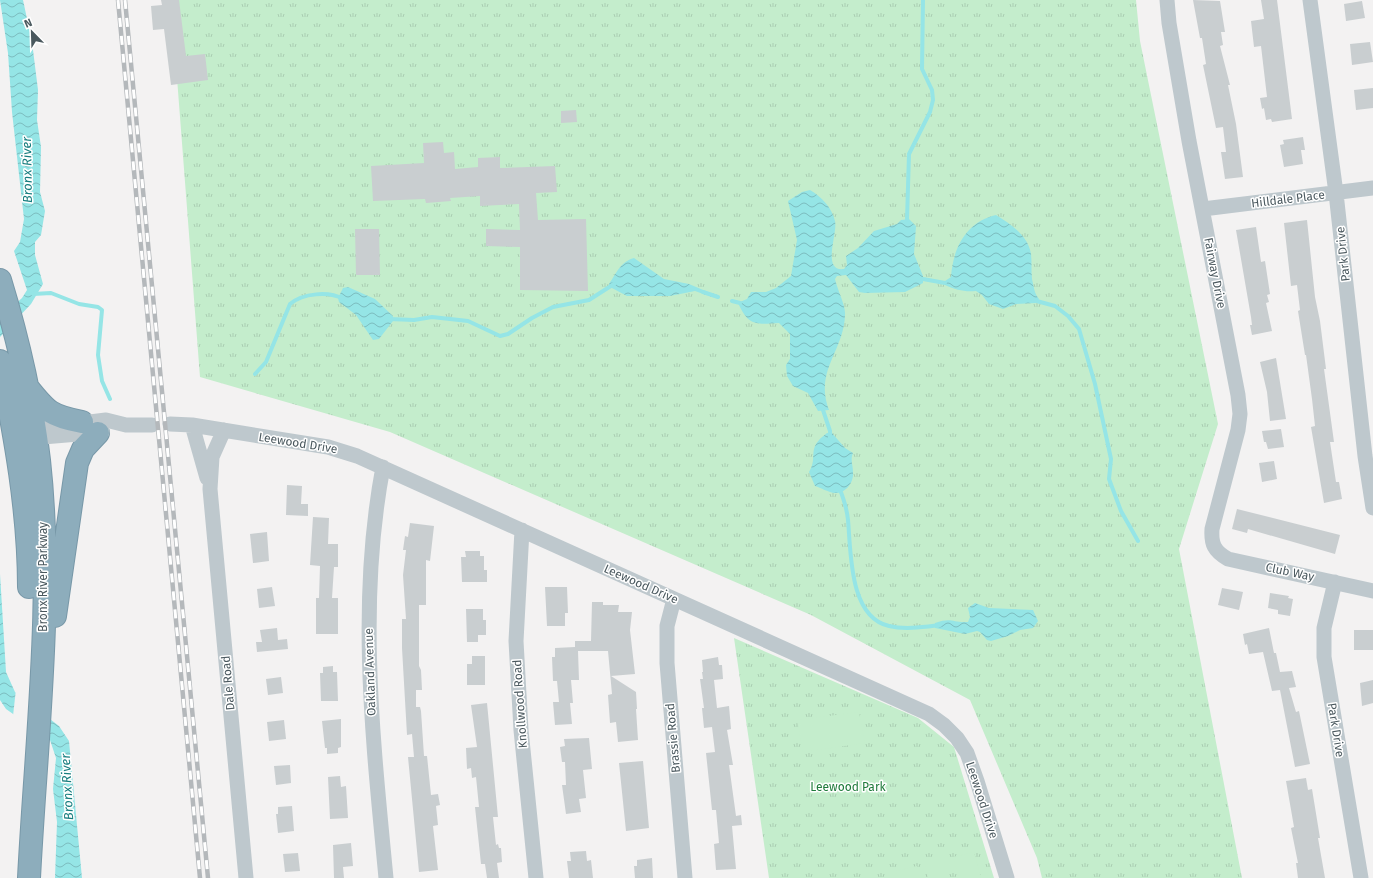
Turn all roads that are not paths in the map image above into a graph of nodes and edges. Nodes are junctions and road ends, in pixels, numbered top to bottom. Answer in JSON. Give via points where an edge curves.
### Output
{"nodes":[{"id":1,"x":1167,"y":0,"type":"edge"},
{"id":2,"x":1310,"y":0,"type":"edge"},
{"id":3,"x":1373,"y":188,"type":"edge"},
{"id":4,"x":1336,"y":193,"type":"junction"},
{"id":5,"x":1203,"y":209,"type":"junction"},
{"id":6,"x":0,"y":280,"type":"edge"},
{"id":7,"x":0,"y":361,"type":"edge"},
{"id":8,"x":28,"y":388,"type":"junction"},
{"id":9,"x":170,"y":424,"type":"dead end"},
{"id":10,"x":152,"y":425,"type":"dead end"},
{"id":11,"x":192,"y":425,"type":"junction"},
{"id":12,"x":90,"y":427,"type":"junction"},
{"id":13,"x":224,"y":430,"type":"junction"},
{"id":14,"x":35,"y":434,"type":"junction"},
{"id":15,"x":14,"y":437,"type":"junction"},
{"id":16,"x":383,"y":467,"type":"junction"},
{"id":17,"x":210,"y":488,"type":"junction"},
{"id":18,"x":1373,"y":508,"type":"edge"},
{"id":19,"x":522,"y":530,"type":"junction"},
{"id":20,"x":1212,"y":544,"type":"joint"},
{"id":21,"x":1335,"y":582,"type":"junction"},
{"id":22,"x":1373,"y":591,"type":"edge"},
{"id":23,"x":674,"y":599,"type":"junction"},
{"id":24,"x":33,"y":695,"type":"junction"},
{"id":25,"x":30,"y":733,"type":"junction"},
{"id":26,"x":14,"y":878,"type":"edge"},
{"id":27,"x":29,"y":878,"type":"edge"},
{"id":28,"x":246,"y":878,"type":"edge"},
{"id":29,"x":386,"y":878,"type":"edge"},
{"id":30,"x":536,"y":878,"type":"edge"},
{"id":31,"x":685,"y":878,"type":"edge"},
{"id":32,"x":1007,"y":878,"type":"edge"},
{"id":33,"x":1361,"y":878,"type":"edge"}],
"edges":[{"from":1,"to":5,"type":"street","name":"Fairway Drive","via":[[1177,76]]},
{"from":2,"to":4,"type":"street","name":"Park Drive"},
{"from":3,"to":4,"type":"street","name":"Hilldale Place"},
{"from":4,"to":5,"type":"street","name":"Hilldale Place"},
{"from":4,"to":18,"type":"street","name":"Park Drive"},
{"from":5,"to":20,"type":"street","name":"Fairway Drive","via":[[1240,414],[1212,529]]},
{"from":6,"to":8,"type":"highway","name":"Bronx River Parkway"},
{"from":7,"to":15,"type":"highway","name":"Bronx River Parkway"},
{"from":8,"to":12,"type":"highway","via":[[50,412]]},
{"from":8,"to":14,"type":"highway","name":"Bronx River Parkway"},
{"from":9,"to":11,"type":"street","name":"Leewood Drive"},
{"from":10,"to":12,"type":"street","via":[[126,425],[112,431]]},
{"from":11,"to":13,"type":"street","name":"Leewood Drive"},
{"from":11,"to":17,"type":"street","name":"Dale Road"},
{"from":12,"to":14,"type":"street"},
{"from":12,"to":24,"type":"highway","via":[[77,463],[53,630]]},
{"from":13,"to":16,"type":"street","name":"Leewood Drive","via":[[342,450]]},
{"from":13,"to":17,"type":"street","name":"Dale Road","via":[[212,457]]},
{"from":14,"to":15,"type":"street"},
{"from":14,"to":24,"type":"highway","name":"Bronx River Parkway","via":[[43,531],[43,625]]},
{"from":15,"to":24,"type":"highway","name":"Bronx River Parkway","via":[[24,507],[28,561]]},
{"from":16,"to":19,"type":"street","name":"Leewood Drive"},
{"from":16,"to":29,"type":"street","name":"Oakland Avenue","via":[[375,515],[368,648],[369,700]]},
{"from":17,"to":28,"type":"street","name":"Dale Road"},
{"from":19,"to":23,"type":"street","name":"Leewood Drive"},
{"from":19,"to":30,"type":"street","name":"Knollwood Road","via":[[516,641],[521,730]]},
{"from":20,"to":21,"type":"street","name":"Club Way","via":[[1228,559]]},
{"from":21,"to":22,"type":"street","name":"Club Way"},
{"from":21,"to":33,"type":"street","name":"Park Drive","via":[[1324,628],[1324,656]]},
{"from":23,"to":31,"type":"street","name":"Brassie Road","via":[[667,626],[667,663]]},
{"from":23,"to":32,"type":"street","name":"Leewood Drive","via":[[913,706],[944,725],[967,753]]},
{"from":24,"to":25,"type":"highway","name":"Bronx River Parkway"},
{"from":25,"to":26,"type":"highway","name":"Bronx River Parkway"},
{"from":25,"to":27,"type":"highway","name":"Bronx River Parkway"}]}
